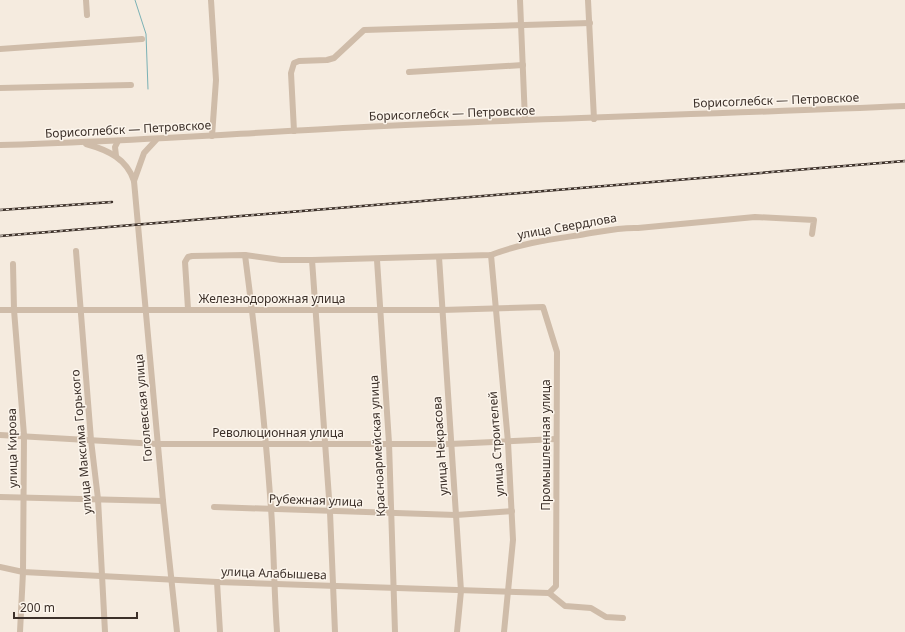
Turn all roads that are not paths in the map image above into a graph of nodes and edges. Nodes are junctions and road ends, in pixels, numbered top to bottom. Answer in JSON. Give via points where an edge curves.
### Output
{"nodes":[{"id":1,"x":86,"y":0,"type":"edge"},
{"id":2,"x":210,"y":0,"type":"edge"},
{"id":3,"x":520,"y":0,"type":"edge"},
{"id":4,"x":588,"y":0,"type":"edge"},
{"id":5,"x":87,"y":15,"type":"dead end"},
{"id":6,"x":590,"y":23,"type":"junction"},
{"id":7,"x":521,"y":26,"type":"junction"},
{"id":8,"x":142,"y":39,"type":"dead end"},
{"id":9,"x":0,"y":50,"type":"edge"},
{"id":10,"x":523,"y":65,"type":"junction"},
{"id":11,"x":409,"y":72,"type":"dead end"},
{"id":12,"x":131,"y":85,"type":"dead end"},
{"id":13,"x":0,"y":88,"type":"edge"},
{"id":14,"x":905,"y":106,"type":"edge"},
{"id":15,"x":594,"y":119,"type":"junction"},
{"id":16,"x":525,"y":120,"type":"junction"},
{"id":17,"x":294,"y":131,"type":"junction"},
{"id":18,"x":212,"y":136,"type":"junction"},
{"id":19,"x":139,"y":140,"type":"junction"},
{"id":20,"x":156,"y":140,"type":"junction"},
{"id":21,"x":118,"y":141,"type":"junction"},
{"id":22,"x":80,"y":143,"type":"junction"},
{"id":23,"x":0,"y":145,"type":"edge"},
{"id":24,"x":144,"y":153,"type":"junction"},
{"id":25,"x":116,"y":156,"type":"junction"},
{"id":26,"x":134,"y":182,"type":"junction"},
{"id":27,"x":812,"y":234,"type":"dead end"},
{"id":28,"x":76,"y":251,"type":"dead end"},
{"id":29,"x":246,"y":255,"type":"junction"},
{"id":30,"x":491,"y":255,"type":"junction"},
{"id":31,"x":439,"y":257,"type":"junction"},
{"id":32,"x":312,"y":260,"type":"junction"},
{"id":33,"x":377,"y":260,"type":"junction"},
{"id":34,"x":13,"y":264,"type":"dead end"},
{"id":35,"x":543,"y":307,"type":"joint"},
{"id":36,"x":495,"y":308,"type":"junction"},
{"id":37,"x":188,"y":309,"type":"junction"},
{"id":38,"x":252,"y":309,"type":"junction"},
{"id":39,"x":315,"y":309,"type":"junction"},
{"id":40,"x":380,"y":309,"type":"junction"},
{"id":41,"x":0,"y":310,"type":"edge"},
{"id":42,"x":14,"y":310,"type":"junction"},
{"id":43,"x":80,"y":310,"type":"junction"},
{"id":44,"x":145,"y":310,"type":"junction"},
{"id":45,"x":442,"y":310,"type":"junction"},
{"id":46,"x":0,"y":435,"type":"edge"},
{"id":47,"x":24,"y":435,"type":"junction"},
{"id":48,"x":556,"y":439,"type":"junction"},
{"id":49,"x":91,"y":440,"type":"junction"},
{"id":50,"x":508,"y":442,"type":"junction"},
{"id":51,"x":324,"y":443,"type":"junction"},
{"id":52,"x":389,"y":443,"type":"junction"},
{"id":53,"x":158,"y":444,"type":"junction"},
{"id":54,"x":265,"y":444,"type":"junction"},
{"id":55,"x":450,"y":444,"type":"junction"},
{"id":56,"x":0,"y":497,"type":"edge"},
{"id":57,"x":24,"y":498,"type":"junction"},
{"id":58,"x":98,"y":499,"type":"junction"},
{"id":59,"x":163,"y":501,"type":"junction"},
{"id":60,"x":214,"y":508,"type":"dead end"},
{"id":61,"x":271,"y":509,"type":"junction"},
{"id":62,"x":330,"y":512,"type":"junction"},
{"id":63,"x":512,"y":512,"type":"junction"},
{"id":64,"x":391,"y":514,"type":"junction"},
{"id":65,"x":456,"y":515,"type":"junction"},
{"id":66,"x":0,"y":568,"type":"edge"},
{"id":67,"x":23,"y":572,"type":"junction"},
{"id":68,"x":101,"y":576,"type":"junction"},
{"id":69,"x":172,"y":580,"type":"junction"},
{"id":70,"x":217,"y":582,"type":"junction"},
{"id":71,"x":274,"y":583,"type":"junction"},
{"id":72,"x":334,"y":585,"type":"junction"},
{"id":73,"x":395,"y":588,"type":"junction"},
{"id":74,"x":461,"y":591,"type":"junction"},
{"id":75,"x":508,"y":592,"type":"junction"},
{"id":76,"x":549,"y":593,"type":"junction"},
{"id":77,"x":622,"y":618,"type":"dead end"},
{"id":78,"x":20,"y":632,"type":"edge"},
{"id":79,"x":105,"y":632,"type":"edge"},
{"id":80,"x":177,"y":632,"type":"edge"},
{"id":81,"x":220,"y":632,"type":"edge"},
{"id":82,"x":278,"y":632,"type":"edge"},
{"id":83,"x":335,"y":632,"type":"edge"},
{"id":84,"x":395,"y":632,"type":"edge"},
{"id":85,"x":457,"y":632,"type":"edge"},
{"id":86,"x":504,"y":632,"type":"edge"}],
"edges":[{"from":1,"to":5,"type":"street"},
{"from":2,"to":18,"type":"street","via":[[216,80]]},
{"from":3,"to":7,"type":"street"},
{"from":4,"to":6,"type":"street"},
{"from":6,"to":7,"type":"street"},
{"from":6,"to":15,"type":"street"},
{"from":7,"to":10,"type":"street"},
{"from":7,"to":17,"type":"street","via":[[364,30],[334,58],[299,61],[291,67]]},
{"from":8,"to":9,"type":"street"},
{"from":10,"to":11,"type":"street"},
{"from":10,"to":16,"type":"street"},
{"from":12,"to":13,"type":"street"},
{"from":14,"to":15,"type":"street","name":"Борисоглебск — Петровское"},
{"from":15,"to":16,"type":"street","name":"Борисоглебск — Петровское"},
{"from":16,"to":17,"type":"street","name":"Борисоглебск — Петровское"},
{"from":17,"to":18,"type":"street","name":"Борисоглебск — Петровское"},
{"from":18,"to":20,"type":"street","name":"Борисоглебск — Петровское"},
{"from":19,"to":20,"type":"street","name":"Борисоглебск — Петровское"},
{"from":19,"to":21,"type":"street","name":"Борисоглебск — Петровское"},
{"from":19,"to":24,"type":"street"},
{"from":20,"to":24,"type":"street"},
{"from":21,"to":22,"type":"street","name":"Борисоглебск — Петровское"},
{"from":21,"to":25,"type":"street","via":[[115,147]]},
{"from":22,"to":23,"type":"street","name":"Борисоглебск — Петровское"},
{"from":22,"to":25,"type":"street","via":[[102,148]]},
{"from":24,"to":26,"type":"street"},
{"from":25,"to":26,"type":"street","via":[[129,170]]},
{"from":26,"to":44,"type":"street","name":"Гоголевская улица"},
{"from":27,"to":30,"type":"street","name":"улица Свердлова","via":[[814,220],[744,218],[624,228],[546,239],[511,247]]},
{"from":28,"to":43,"type":"street","name":"улица Максима Горького"},
{"from":29,"to":32,"type":"street","name":"улица Свердлова","via":[[281,260]]},
{"from":29,"to":37,"type":"street","name":"улица Свердлова","via":[[188,258],[185,262]]},
{"from":29,"to":38,"type":"street"},
{"from":30,"to":31,"type":"street","name":"улица Свердлова"},
{"from":30,"to":36,"type":"street","name":"улица Строителей"},
{"from":31,"to":33,"type":"street","name":"улица Свердлова"},
{"from":31,"to":45,"type":"street","name":"улица Некрасова"},
{"from":32,"to":33,"type":"street","name":"улица Свердлова"},
{"from":32,"to":39,"type":"street"},
{"from":33,"to":40,"type":"street","name":"Красноармейская улица"},
{"from":34,"to":42,"type":"street","name":"улица Кирова"},
{"from":35,"to":36,"type":"street","name":"Железнодорожная улица"},
{"from":35,"to":48,"type":"street","name":"Промышленная улица","via":[[557,352]]},
{"from":36,"to":45,"type":"street","name":"Железнодорожная улица"},
{"from":36,"to":50,"type":"street","name":"улица Строителей"},
{"from":37,"to":38,"type":"street","name":"Железнодорожная улица"},
{"from":37,"to":44,"type":"street","name":"Железнодорожная улица"},
{"from":38,"to":39,"type":"street","name":"Железнодорожная улица"},
{"from":38,"to":54,"type":"street"},
{"from":39,"to":40,"type":"street","name":"Железнодорожная улица"},
{"from":39,"to":51,"type":"street"},
{"from":40,"to":45,"type":"street","name":"Железнодорожная улица"},
{"from":40,"to":52,"type":"street","name":"Красноармейская улица"},
{"from":41,"to":42,"type":"street","name":"Железнодорожная улица"},
{"from":42,"to":43,"type":"street","name":"Железнодорожная улица"},
{"from":42,"to":47,"type":"street","name":"улица Кирова"},
{"from":43,"to":44,"type":"street","name":"Железнодорожная улица"},
{"from":43,"to":49,"type":"street","name":"улица Максима Горького"},
{"from":44,"to":53,"type":"street","name":"Гоголевская улица"},
{"from":45,"to":55,"type":"street","name":"улица Некрасова"},
{"from":46,"to":47,"type":"street","name":"Революционная улица"},
{"from":47,"to":49,"type":"street","name":"Революционная улица"},
{"from":47,"to":57,"type":"street","name":"улица Кирова"},
{"from":48,"to":50,"type":"street","name":"Революционная улица"},
{"from":48,"to":76,"type":"street","name":"Промышленная улица","via":[[556,586]]},
{"from":49,"to":53,"type":"street","name":"Революционная улица"},
{"from":49,"to":58,"type":"street","name":"улица Максима Горького"},
{"from":50,"to":55,"type":"street","name":"Революционная улица"},
{"from":50,"to":63,"type":"street","name":"улица Строителей"},
{"from":51,"to":52,"type":"street","name":"Революционная улица"},
{"from":51,"to":54,"type":"street","name":"Революционная улица"},
{"from":51,"to":62,"type":"street"},
{"from":52,"to":55,"type":"street","name":"Революционная улица"},
{"from":52,"to":64,"type":"street","name":"Красноармейская улица"},
{"from":53,"to":54,"type":"street","name":"Революционная улица"},
{"from":53,"to":59,"type":"street","name":"Гоголевская улица"},
{"from":54,"to":61,"type":"street"},
{"from":55,"to":65,"type":"street","name":"улица Некрасова"},
{"from":56,"to":57,"type":"street"},
{"from":57,"to":58,"type":"street"},
{"from":57,"to":67,"type":"street","name":"улица Кирова"},
{"from":58,"to":59,"type":"street"},
{"from":58,"to":68,"type":"street","name":"улица Максима Горького"},
{"from":59,"to":69,"type":"street","name":"Гоголевская улица"},
{"from":60,"to":61,"type":"street","name":"Рубежная улица"},
{"from":61,"to":62,"type":"street","name":"Рубежная улица"},
{"from":61,"to":71,"type":"street"},
{"from":62,"to":64,"type":"street","name":"Рубежная улица"},
{"from":62,"to":72,"type":"street"},
{"from":63,"to":65,"type":"street","name":"Рубежная улица"},
{"from":63,"to":75,"type":"street","name":"улица Строителей","via":[[513,540]]},
{"from":64,"to":65,"type":"street","name":"Рубежная улица"},
{"from":64,"to":73,"type":"street","name":"Красноармейская улица"},
{"from":65,"to":74,"type":"street","name":"улица Некрасова"},
{"from":66,"to":67,"type":"street","name":"улица Алабышева"},
{"from":67,"to":68,"type":"street","name":"улица Алабышева"},
{"from":67,"to":78,"type":"street","name":"улица Кирова"},
{"from":68,"to":69,"type":"street","name":"улица Алабышева"},
{"from":68,"to":79,"type":"street","name":"улица Максима Горького"},
{"from":69,"to":70,"type":"street","name":"улица Алабышева"},
{"from":69,"to":80,"type":"street","name":"Гоголевская улица"},
{"from":70,"to":71,"type":"street","name":"улица Алабышева"},
{"from":70,"to":81,"type":"street"},
{"from":71,"to":72,"type":"street","name":"улица Алабышева"},
{"from":71,"to":82,"type":"street"},
{"from":72,"to":73,"type":"street","name":"улица Алабышева"},
{"from":72,"to":83,"type":"street"},
{"from":73,"to":74,"type":"street","name":"улица Алабышева"},
{"from":73,"to":84,"type":"street","name":"Красноармейская улица"},
{"from":74,"to":75,"type":"street","name":"улица Алабышева"},
{"from":74,"to":85,"type":"street","name":"улица Некрасова"},
{"from":75,"to":76,"type":"street","name":"улица Алабышева"},
{"from":75,"to":86,"type":"street","name":"улица Строителей"},
{"from":76,"to":77,"type":"street","via":[[565,606],[591,608],[606,617]]}]}
